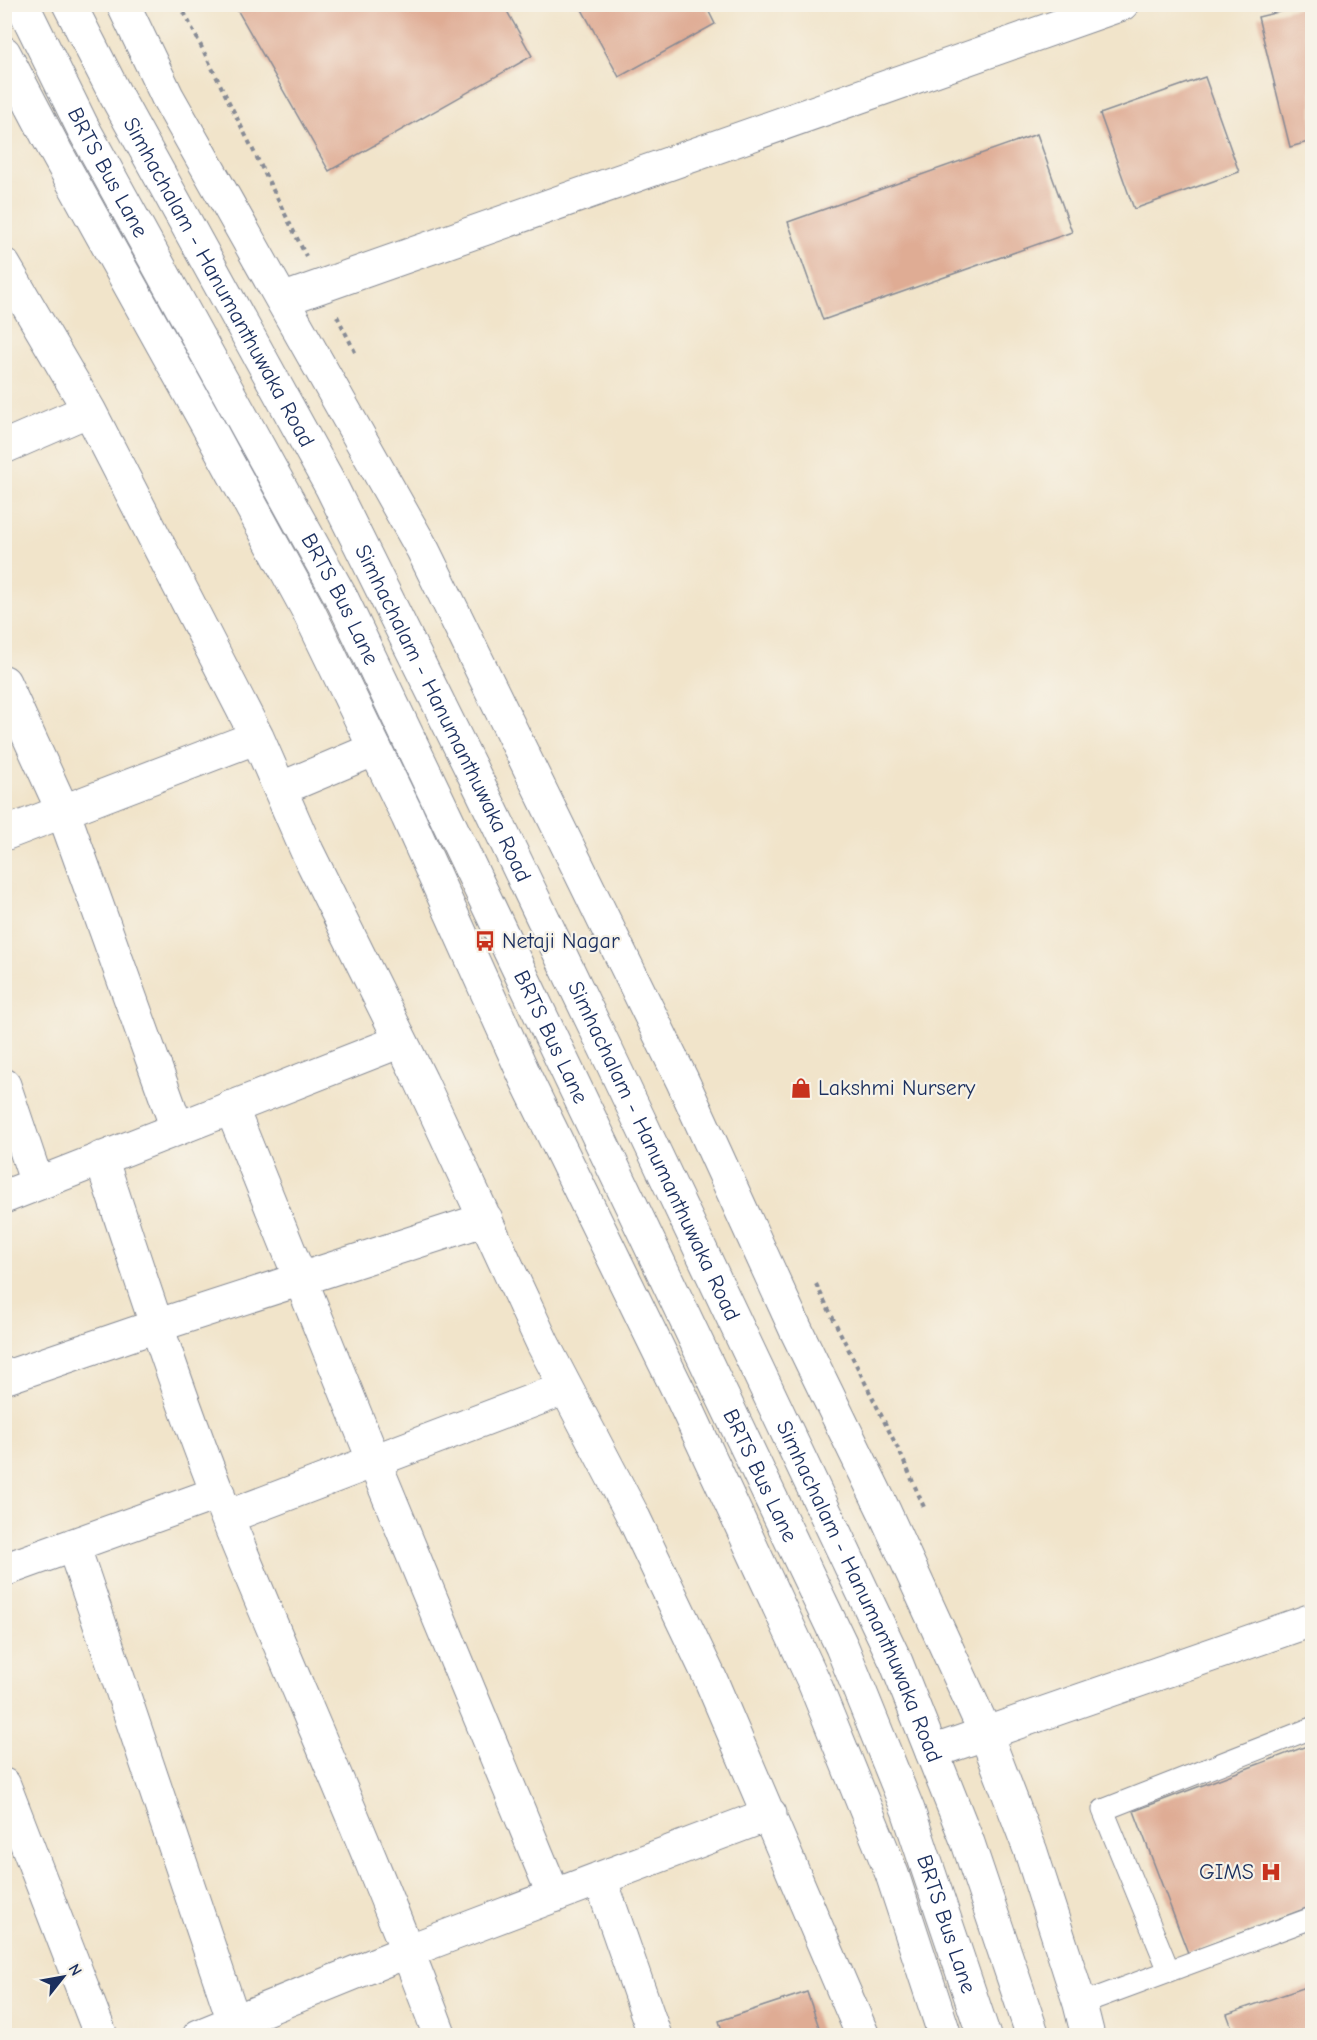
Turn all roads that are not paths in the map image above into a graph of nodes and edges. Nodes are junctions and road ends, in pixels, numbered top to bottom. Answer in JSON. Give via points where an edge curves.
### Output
{"nodes":[{"id":1,"x":22,"y":4,"type":"edge"},
{"id":2,"x":69,"y":4,"type":"edge"},
{"id":3,"x":123,"y":4,"type":"edge"},
{"id":4,"x":1122,"y":4,"type":"edge"},
{"id":5,"x":4,"y":53,"type":"edge"},
{"id":6,"x":4,"y":265,"type":"edge"},
{"id":7,"x":282,"y":300,"type":"junction"},
{"id":8,"x":89,"y":410,"type":"junction"},
{"id":9,"x":4,"y":447,"type":"edge"},
{"id":10,"x":4,"y":682,"type":"edge"},
{"id":11,"x":257,"y":737,"type":"junction"},
{"id":12,"x":375,"y":749,"type":"junction"},
{"id":13,"x":280,"y":789,"type":"junction"},
{"id":14,"x":63,"y":811,"type":"junction"},
{"id":15,"x":4,"y":834,"type":"edge"},
{"id":16,"x":401,"y":1041,"type":"junction"},
{"id":17,"x":4,"y":1085,"type":"edge"},
{"id":18,"x":231,"y":1107,"type":"junction"},
{"id":19,"x":177,"y":1128,"type":"junction"},
{"id":20,"x":101,"y":1158,"type":"junction"},
{"id":21,"x":37,"y":1184,"type":"junction"},
{"id":22,"x":4,"y":1197,"type":"edge"},
{"id":23,"x":486,"y":1219,"type":"junction"},
{"id":24,"x":301,"y":1279,"type":"junction"},
{"id":25,"x":156,"y":1326,"type":"junction"},
{"id":26,"x":4,"y":1378,"type":"edge"},
{"id":27,"x":566,"y":1388,"type":"junction"},
{"id":28,"x":374,"y":1461,"type":"junction"},
{"id":29,"x":222,"y":1505,"type":"junction"},
{"id":30,"x":72,"y":1545,"type":"junction"},
{"id":31,"x":4,"y":1570,"type":"edge"},
{"id":32,"x":1312,"y":1620,"type":"edge"},
{"id":33,"x":1312,"y":1728,"type":"edge"},
{"id":34,"x":985,"y":1732,"type":"junction"},
{"id":35,"x":932,"y":1752,"type":"junction"},
{"id":36,"x":4,"y":1785,"type":"edge"},
{"id":37,"x":770,"y":1814,"type":"junction"},
{"id":38,"x":600,"y":1878,"type":"junction"},
{"id":39,"x":554,"y":1896,"type":"junction"},
{"id":40,"x":1312,"y":1918,"type":"edge"},
{"id":41,"x":408,"y":1951,"type":"junction"},
{"id":42,"x":1169,"y":1971,"type":"junction"},
{"id":43,"x":1080,"y":2004,"type":"junction"},
{"id":44,"x":236,"y":2029,"type":"edge"},
{"id":45,"x":101,"y":2036,"type":"edge"},
{"id":46,"x":199,"y":2036,"type":"edge"},
{"id":47,"x":440,"y":2036,"type":"edge"},
{"id":48,"x":655,"y":2036,"type":"edge"},
{"id":49,"x":863,"y":2036,"type":"edge"},
{"id":50,"x":945,"y":2036,"type":"edge"},
{"id":51,"x":984,"y":2036,"type":"edge"},
{"id":52,"x":1034,"y":2036,"type":"edge"},
{"id":53,"x":1088,"y":2036,"type":"edge"}],
"edges":[{"from":1,"to":51,"type":"street","name":"BRTS Bus Lane","via":[[83,128],[343,601],[842,1647],[908,1810]]},
{"from":2,"to":35,"type":"street","name":"Simhachalam - Hanumanthuwaka Road","via":[[352,528],[583,1002],[891,1651]]},
{"from":3,"to":7,"type":"street","via":[[167,96]]},
{"from":4,"to":7,"type":"street"},
{"from":5,"to":12,"type":"street","via":[[309,612]]},
{"from":6,"to":8,"type":"street"},
{"from":7,"to":34,"type":"street","via":[[423,550],[682,1080]]},
{"from":8,"to":9,"type":"street"},
{"from":8,"to":11,"type":"street"},
{"from":10,"to":14,"type":"street"},
{"from":11,"to":13,"type":"street"},
{"from":11,"to":14,"type":"street"},
{"from":12,"to":13,"type":"street"},
{"from":12,"to":50,"type":"street","via":[[527,1081],[814,1682],[892,1874]]},
{"from":13,"to":16,"type":"street"},
{"from":14,"to":15,"type":"street"},
{"from":14,"to":19,"type":"street"},
{"from":16,"to":18,"type":"street"},
{"from":16,"to":23,"type":"street"},
{"from":17,"to":21,"type":"street"},
{"from":18,"to":19,"type":"street"},
{"from":18,"to":24,"type":"street"},
{"from":19,"to":20,"type":"street"},
{"from":20,"to":21,"type":"street"},
{"from":20,"to":25,"type":"street"},
{"from":21,"to":22,"type":"street"},
{"from":23,"to":24,"type":"street"},
{"from":23,"to":27,"type":"street"},
{"from":24,"to":25,"type":"street"},
{"from":24,"to":28,"type":"street"},
{"from":25,"to":26,"type":"street"},
{"from":25,"to":29,"type":"street"},
{"from":27,"to":28,"type":"street"},
{"from":27,"to":37,"type":"street","via":[[706,1668]]},
{"from":28,"to":29,"type":"street"},
{"from":28,"to":39,"type":"street"},
{"from":29,"to":30,"type":"street"},
{"from":29,"to":41,"type":"street"},
{"from":30,"to":31,"type":"street"},
{"from":30,"to":44,"type":"street"},
{"from":32,"to":34,"type":"street"},
{"from":33,"to":42,"type":"lane","via":[[1103,1810]]},
{"from":34,"to":35,"type":"street"},
{"from":34,"to":43,"type":"street"},
{"from":35,"to":52,"type":"street","name":"Simhachalam - Hanumanthuwaka Road","via":[[968,1843]]},
{"from":36,"to":45,"type":"street"},
{"from":37,"to":38,"type":"street"},
{"from":37,"to":49,"type":"street"},
{"from":38,"to":39,"type":"street"},
{"from":38,"to":48,"type":"street"},
{"from":39,"to":41,"type":"street"},
{"from":40,"to":42,"type":"lane"},
{"from":41,"to":44,"type":"street"},
{"from":41,"to":47,"type":"street"},
{"from":42,"to":43,"type":"lane"},
{"from":43,"to":53,"type":"street"},
{"from":44,"to":46,"type":"street"}]}
